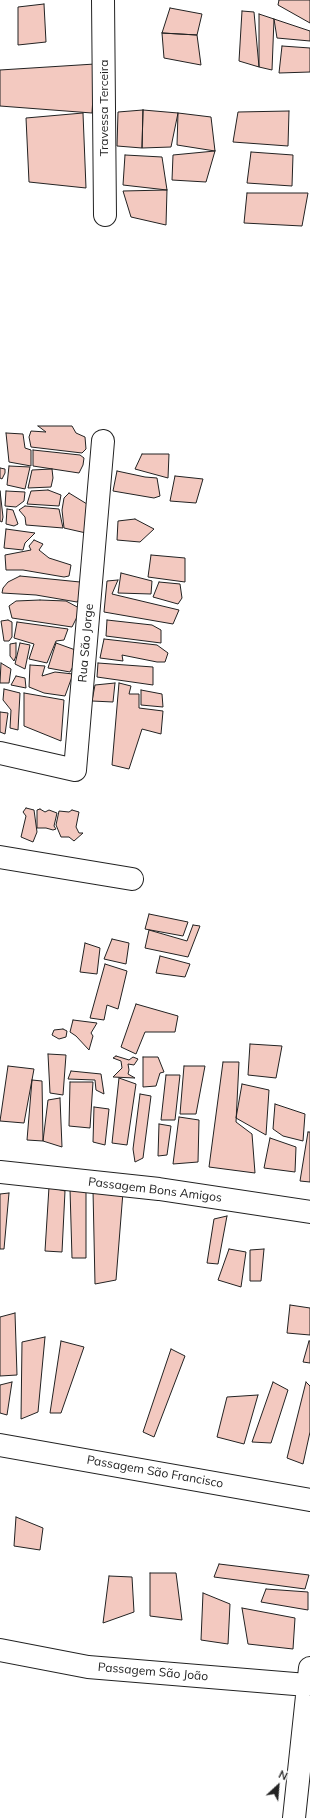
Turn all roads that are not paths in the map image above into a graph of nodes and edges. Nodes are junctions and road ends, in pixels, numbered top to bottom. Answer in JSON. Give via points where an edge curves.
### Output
{"nodes":[{"id":1,"x":103,"y":0,"type":"edge"},
{"id":2,"x":105,"y":215,"type":"dead end"},
{"id":3,"x":103,"y":441,"type":"dead end"},
{"id":4,"x":0,"y":753,"type":"edge"},
{"id":5,"x":0,"y":857,"type":"edge"},
{"id":6,"x":132,"y":879,"type":"dead end"},
{"id":7,"x":0,"y":1172,"type":"edge"},
{"id":8,"x":310,"y":1212,"type":"edge"},
{"id":9,"x":0,"y":1445,"type":"edge"},
{"id":10,"x":310,"y":1500,"type":"edge"},
{"id":11,"x":0,"y":1650,"type":"edge"},
{"id":12,"x":308,"y":1677,"type":"edge"},
{"id":13,"x":294,"y":1818,"type":"edge"}],
"edges":[{"from":1,"to":2,"type":"street","name":"Travessa Terceira"},
{"from":3,"to":4,"type":"street","name":"Rua São Jorge","via":[[75,770]]},
{"from":5,"to":6,"type":"street"},
{"from":7,"to":8,"type":"street","name":"Passagem Bons Amigos","via":[[159,1189]]},
{"from":9,"to":10,"type":"street","name":"Passagem São Francisco"},
{"from":11,"to":12,"type":"street","name":"Passagem São João","via":[[88,1667]]},
{"from":12,"to":13,"type":"street"}]}
